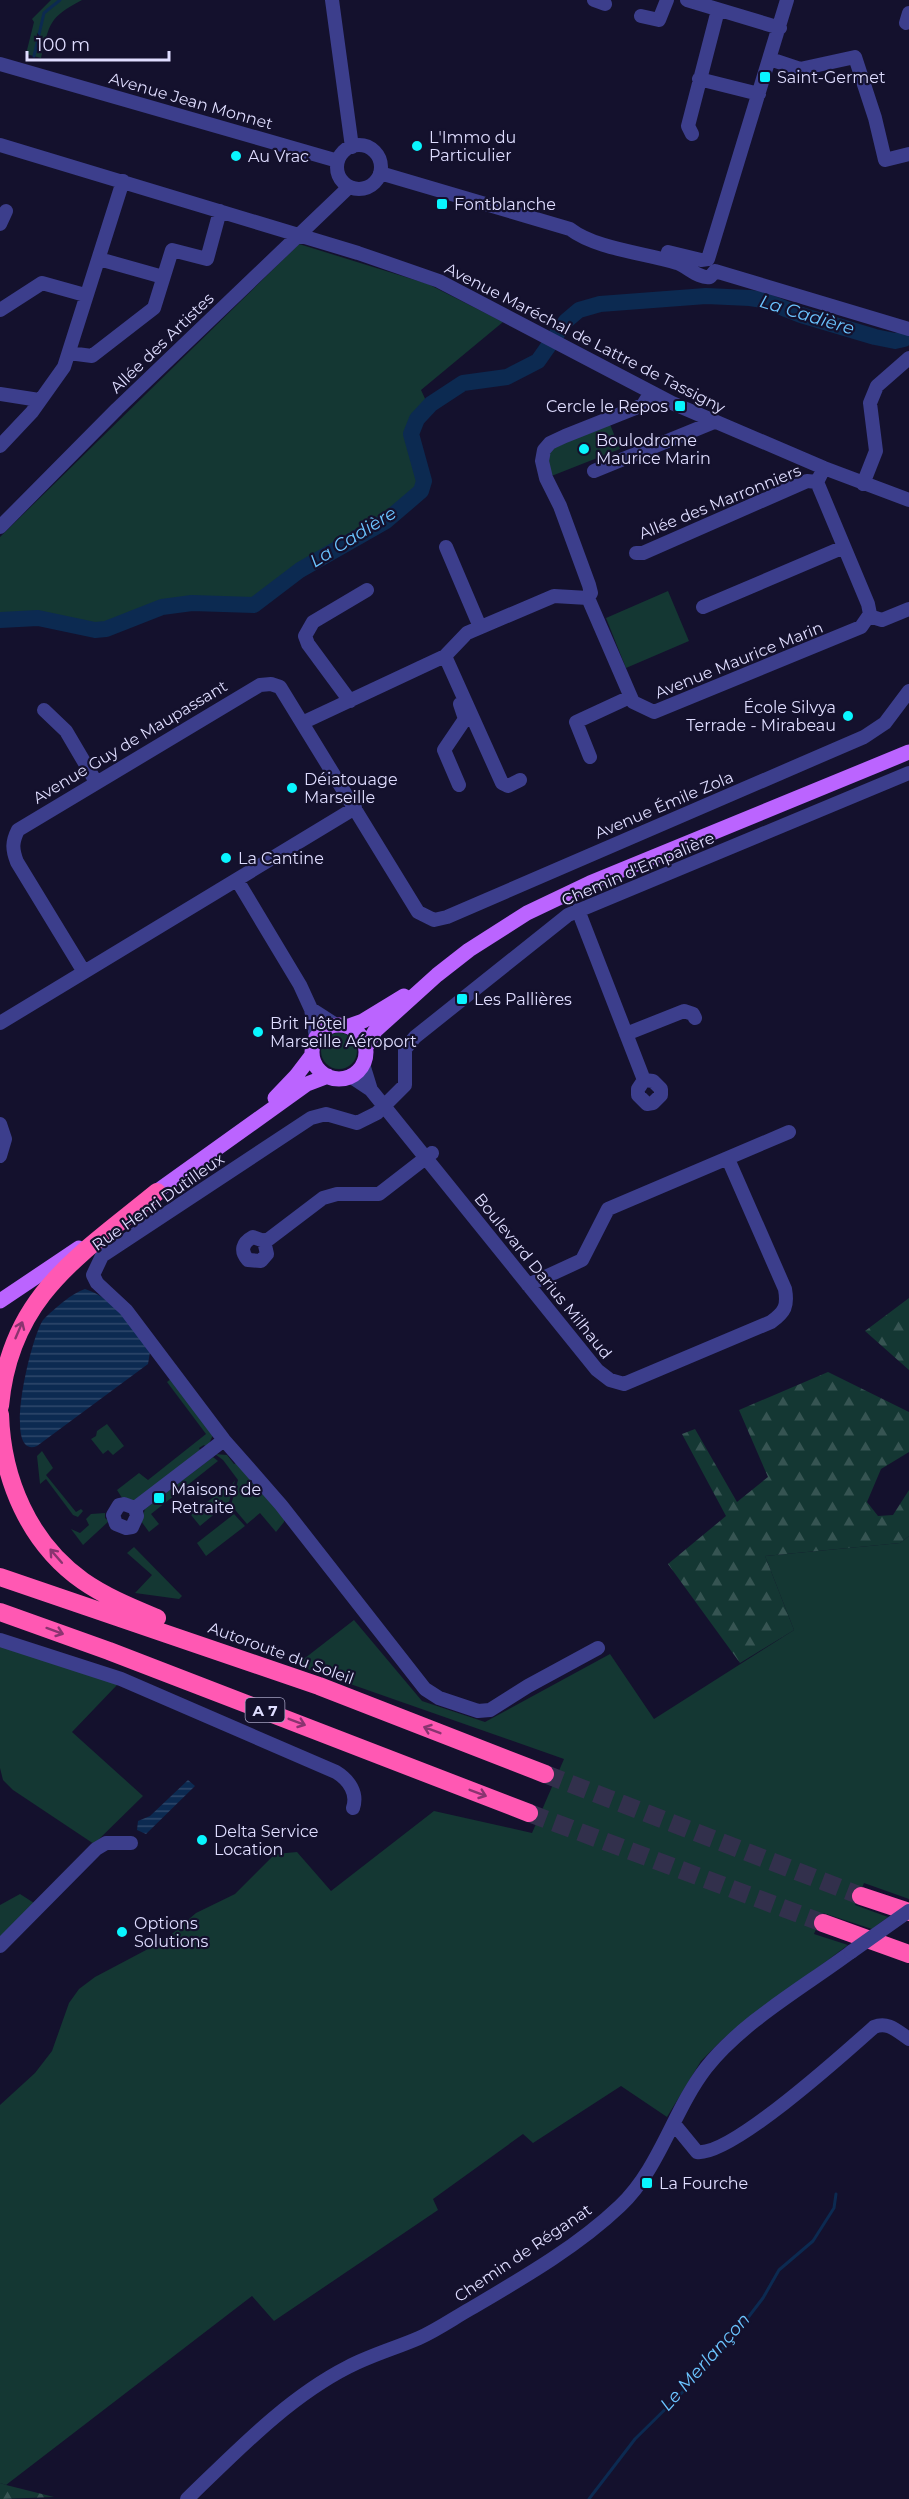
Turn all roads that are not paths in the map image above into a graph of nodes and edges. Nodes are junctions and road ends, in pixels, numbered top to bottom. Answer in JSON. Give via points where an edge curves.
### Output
{"nodes":[{"id":1,"x":332,"y":0,"type":"edge"},
{"id":2,"x":667,"y":0,"type":"edge"},
{"id":3,"x":687,"y":0,"type":"edge"},
{"id":4,"x":788,"y":0,"type":"edge"},
{"id":5,"x":718,"y":10,"type":"junction"},
{"id":6,"x":641,"y":16,"type":"dead end"},
{"id":7,"x":780,"y":28,"type":"junction"},
{"id":8,"x":770,"y":59,"type":"junction"},
{"id":9,"x":0,"y":64,"type":"edge"},
{"id":10,"x":699,"y":79,"type":"junction"},
{"id":11,"x":759,"y":94,"type":"junction"},
{"id":12,"x":692,"y":134,"type":"dead end"},
{"id":13,"x":0,"y":145,"type":"edge"},
{"id":14,"x":352,"y":147,"type":"junction"},
{"id":15,"x":909,"y":154,"type":"edge"},
{"id":16,"x":338,"y":161,"type":"junction"},
{"id":17,"x":380,"y":172,"type":"junction"},
{"id":18,"x":123,"y":182,"type":"junction"},
{"id":19,"x":349,"y":187,"type":"junction"},
{"id":20,"x":220,"y":211,"type":"junction"},
{"id":21,"x":299,"y":235,"type":"junction"},
{"id":22,"x":99,"y":259,"type":"junction"},
{"id":23,"x":705,"y":266,"type":"junction"},
{"id":24,"x":163,"y":277,"type":"junction"},
{"id":25,"x":85,"y":295,"type":"junction"},
{"id":26,"x":1,"y":306,"type":"edge"},
{"id":27,"x":907,"y":328,"type":"edge"},
{"id":28,"x":69,"y":353,"type":"junction"},
{"id":29,"x":909,"y":358,"type":"edge"},
{"id":30,"x":651,"y":392,"type":"junction"},
{"id":31,"x":0,"y":394,"type":"edge"},
{"id":32,"x":39,"y":400,"type":"junction"},
{"id":33,"x":714,"y":422,"type":"junction"},
{"id":34,"x":0,"y":446,"type":"edge"},
{"id":35,"x":824,"y":468,"type":"junction"},
{"id":36,"x":594,"y":471,"type":"dead end"},
{"id":37,"x":817,"y":482,"type":"junction"},
{"id":38,"x":863,"y":484,"type":"junction"},
{"id":39,"x":909,"y":500,"type":"edge"},
{"id":40,"x":0,"y":527,"type":"edge"},
{"id":41,"x":844,"y":547,"type":"junction"},
{"id":42,"x":446,"y":548,"type":"dead end"},
{"id":43,"x":636,"y":553,"type":"dead end"},
{"id":44,"x":367,"y":590,"type":"dead end"},
{"id":45,"x":588,"y":598,"type":"junction"},
{"id":46,"x":703,"y":607,"type":"dead end"},
{"id":47,"x":909,"y":609,"type":"edge"},
{"id":48,"x":869,"y":616,"type":"junction"},
{"id":49,"x":480,"y":627,"type":"junction"},
{"id":50,"x":443,"y":657,"type":"junction"},
{"id":51,"x":909,"y":691,"type":"edge"},
{"id":52,"x":630,"y":697,"type":"junction"},
{"id":53,"x":350,"y":701,"type":"junction"},
{"id":54,"x":44,"y":710,"type":"dead end"},
{"id":55,"x":304,"y":722,"type":"junction"},
{"id":56,"x":909,"y":752,"type":"edge"},
{"id":57,"x":590,"y":757,"type":"dead end"},
{"id":58,"x":909,"y":773,"type":"edge"},
{"id":59,"x":520,"y":780,"type":"dead end"},
{"id":60,"x":96,"y":782,"type":"junction"},
{"id":61,"x":459,"y":785,"type":"dead end"},
{"id":62,"x":355,"y":808,"type":"junction"},
{"id":63,"x":237,"y":880,"type":"junction"},
{"id":64,"x":579,"y":910,"type":"junction"},
{"id":65,"x":418,"y":912,"type":"joint"},
{"id":66,"x":84,"y":972,"type":"junction"},
{"id":67,"x":437,"y":975,"type":"junction"},
{"id":68,"x":311,"y":1009,"type":"junction"},
{"id":69,"x":695,"y":1018,"type":"dead end"},
{"id":70,"x":0,"y":1023,"type":"edge"},
{"id":71,"x":342,"y":1025,"type":"junction"},
{"id":72,"x":626,"y":1034,"type":"junction"},
{"id":73,"x":316,"y":1037,"type":"junction"},
{"id":74,"x":366,"y":1047,"type":"junction"},
{"id":75,"x":312,"y":1055,"type":"junction"},
{"id":76,"x":363,"y":1064,"type":"junction"},
{"id":77,"x":328,"y":1076,"type":"junction"},
{"id":78,"x":350,"y":1076,"type":"junction"},
{"id":79,"x":644,"y":1080,"type":"dead end"},
{"id":80,"x":371,"y":1090,"type":"junction"},
{"id":81,"x":385,"y":1106,"type":"junction"},
{"id":82,"x":0,"y":1124,"type":"edge"},
{"id":83,"x":789,"y":1132,"type":"dead end"},
{"id":84,"x":236,"y":1133,"type":"junction"},
{"id":85,"x":429,"y":1155,"type":"junction"},
{"id":86,"x":0,"y":1156,"type":"edge"},
{"id":87,"x":728,"y":1159,"type":"junction"},
{"id":88,"x":157,"y":1192,"type":"junction"},
{"id":89,"x":264,"y":1241,"type":"dead end"},
{"id":90,"x":54,"y":1265,"type":"junction"},
{"id":91,"x":528,"y":1285,"type":"junction"},
{"id":92,"x":0,"y":1301,"type":"edge"},
{"id":93,"x":0,"y":1307,"type":"edge"},
{"id":94,"x":0,"y":1406,"type":"edge"},
{"id":95,"x":0,"y":1414,"type":"edge"},
{"id":96,"x":224,"y":1440,"type":"junction"},
{"id":97,"x":135,"y":1508,"type":"dead end"},
{"id":98,"x":0,"y":1577,"type":"edge"},
{"id":99,"x":0,"y":1612,"type":"edge"},
{"id":100,"x":0,"y":1640,"type":"edge"},
{"id":101,"x":598,"y":1648,"type":"dead end"},
{"id":102,"x":319,"y":1686,"type":"junction"},
{"id":103,"x":545,"y":1774,"type":"tunnel mouth"},
{"id":104,"x":353,"y":1808,"type":"dead end"},
{"id":105,"x":529,"y":1813,"type":"tunnel mouth"},
{"id":106,"x":131,"y":1843,"type":"dead end"},
{"id":107,"x":861,"y":1896,"type":"tunnel mouth"},
{"id":108,"x":909,"y":1911,"type":"edge"},
{"id":109,"x":823,"y":1923,"type":"tunnel mouth"},
{"id":110,"x":0,"y":1946,"type":"edge"},
{"id":111,"x":909,"y":1954,"type":"edge"},
{"id":112,"x":909,"y":2039,"type":"edge"},
{"id":113,"x":674,"y":2124,"type":"junction"},
{"id":114,"x":187,"y":2499,"type":"edge"}],
"edges":[{"from":1,"to":14,"type":"street"},
{"from":2,"to":6,"type":"street","via":[[659,20]]},
{"from":3,"to":5,"type":"street"},
{"from":4,"to":7,"type":"street"},
{"from":5,"to":7,"type":"street"},
{"from":5,"to":10,"type":"street"},
{"from":7,"to":8,"type":"street"},
{"from":8,"to":11,"type":"street"},
{"from":8,"to":15,"type":"street","via":[[800,69],[855,57],[885,160]]},
{"from":9,"to":16,"type":"street","name":"Avenue Jean Monnet"},
{"from":10,"to":11,"type":"street"},
{"from":10,"to":12,"type":"street","via":[[688,126]]},
{"from":11,"to":23,"type":"street"},
{"from":13,"to":18,"type":"street","name":"Avenue Maréchal de Lattre de Tassigny"},
{"from":14,"to":16,"type":"street"},
{"from":14,"to":17,"type":"street","via":[[367,147],[376,153]]},
{"from":16,"to":19,"type":"street","via":[[339,175]]},
{"from":17,"to":19,"type":"street","via":[[372,185],[364,189]]},
{"from":17,"to":23,"type":"street"},
{"from":18,"to":20,"type":"street","name":"Avenue Maréchal de Lattre de Tassigny"},
{"from":18,"to":22,"type":"street"},
{"from":19,"to":21,"type":"street","name":"Allée des Artistes"},
{"from":20,"to":21,"type":"street","name":"Avenue Maréchal de Lattre de Tassigny"},
{"from":20,"to":24,"type":"street","via":[[207,259],[172,250]]},
{"from":21,"to":30,"type":"street","name":"Avenue Maréchal de Lattre de Tassigny","via":[[439,281]]},
{"from":21,"to":40,"type":"street","name":"Allée des Artistes"},
{"from":22,"to":24,"type":"street"},
{"from":22,"to":25,"type":"street"},
{"from":23,"to":27,"type":"street"},
{"from":24,"to":28,"type":"street","via":[[154,308],[92,356]]},
{"from":25,"to":26,"type":"street","via":[[42,284]]},
{"from":25,"to":28,"type":"street"},
{"from":28,"to":32,"type":"street","via":[[64,367]]},
{"from":29,"to":38,"type":"street","via":[[877,386],[870,403],[876,451]]},
{"from":30,"to":33,"type":"street","name":"Avenue Maréchal de Lattre de Tassigny"},
{"from":30,"to":45,"type":"street","via":[[642,405],[565,436],[544,450],[546,478],[589,585]]},
{"from":31,"to":32,"type":"street"},
{"from":32,"to":34,"type":"street"},
{"from":33,"to":35,"type":"street","name":"Avenue Maréchal de Lattre de Tassigny"},
{"from":33,"to":36,"type":"street"},
{"from":35,"to":37,"type":"street"},
{"from":35,"to":38,"type":"street","name":"Avenue Maréchal de Lattre de Tassigny"},
{"from":37,"to":41,"type":"street"},
{"from":37,"to":43,"type":"street","name":"Allée des Marronniers","via":[[807,481]]},
{"from":38,"to":39,"type":"street","name":"Avenue Maréchal de Lattre de Tassigny"},
{"from":41,"to":46,"type":"street"},
{"from":41,"to":48,"type":"street","via":[[868,604]]},
{"from":42,"to":49,"type":"street"},
{"from":44,"to":53,"type":"street","via":[[313,622],[305,636]]},
{"from":45,"to":49,"type":"street","via":[[554,596]]},
{"from":45,"to":52,"type":"street"},
{"from":47,"to":48,"type":"street","via":[[882,620]]},
{"from":48,"to":52,"type":"street","name":"Avenue Maurice Marin","via":[[861,627],[654,712]]},
{"from":49,"to":50,"type":"street","via":[[466,633]]},
{"from":50,"to":53,"type":"street"},
{"from":50,"to":59,"type":"street","via":[[502,783],[508,786]]},
{"from":50,"to":61,"type":"street","via":[[465,719],[444,750]]},
{"from":51,"to":65,"type":"street","name":"Avenue Émile Zola","via":[[885,723],[864,737],[447,917],[434,920]]},
{"from":52,"to":57,"type":"street","via":[[576,722]]},
{"from":53,"to":55,"type":"street"},
{"from":54,"to":60,"type":"street","via":[[66,730]]},
{"from":55,"to":60,"type":"street","name":"Avenue Guy de Maupassant","via":[[280,687],[260,685]]},
{"from":55,"to":62,"type":"street","name":"Avenue Guy de Maupassant"},
{"from":56,"to":67,"type":"main road","via":[[550,901],[469,950]]},
{"from":58,"to":64,"type":"street","name":"Chemin d'Empalière"},
{"from":60,"to":66,"type":"street","name":"Avenue Guy de Maupassant","via":[[27,823],[13,840],[17,862]]},
{"from":62,"to":63,"type":"street"},
{"from":62,"to":65,"type":"street","name":"Avenue Guy de Maupassant"},
{"from":63,"to":66,"type":"street"},
{"from":63,"to":68,"type":"street"},
{"from":64,"to":72,"type":"street"},
{"from":64,"to":81,"type":"street","name":"Chemin d'Empalière","via":[[561,919],[415,1036],[405,1049],[405,1084]]},
{"from":66,"to":70,"type":"street"},
{"from":67,"to":71,"type":"main road","via":[[363,1021]]},
{"from":67,"to":74,"type":"main road","via":[[375,1031]]},
{"from":68,"to":71,"type":"street"},
{"from":68,"to":73,"type":"street"},
{"from":69,"to":72,"type":"street","via":[[684,1011]]},
{"from":71,"to":73,"type":"main road","via":[[322,1030]]},
{"from":71,"to":74,"type":"main road","via":[[360,1034]]},
{"from":72,"to":79,"type":"street"},
{"from":73,"to":75,"type":"main road"},
{"from":74,"to":76,"type":"main road"},
{"from":75,"to":77,"type":"main road","via":[[314,1064]]},
{"from":75,"to":84,"type":"main road","via":[[281,1092]]},
{"from":76,"to":78,"type":"main road"},
{"from":76,"to":80,"type":"street","name":"Boulevard Darius Milhaud"},
{"from":77,"to":78,"type":"main road"},
{"from":77,"to":84,"type":"main road","via":[[307,1084]]},
{"from":78,"to":80,"type":"street","name":"Boulevard Darius Milhaud"},
{"from":80,"to":81,"type":"street","name":"Boulevard Darius Milhaud"},
{"from":81,"to":85,"type":"street","name":"Boulevard Darius Milhaud"},
{"from":81,"to":96,"type":"street","name":"Rue Henri Dutilleux","via":[[357,1123],[326,1114],[311,1118],[97,1263],[93,1275],[97,1283],[126,1310]]},
{"from":82,"to":86,"type":"street","via":[[5,1138]]},
{"from":83,"to":87,"type":"street"},
{"from":84,"to":88,"type":"main road"},
{"from":85,"to":89,"type":"street","via":[[379,1194],[323,1198]]},
{"from":85,"to":91,"type":"street","name":"Boulevard Darius Milhaud"},
{"from":87,"to":91,"type":"street","via":[[608,1209],[582,1260]]},
{"from":87,"to":91,"type":"street","name":"Boulevard Darius Milhaud","via":[[785,1289],[788,1303],[771,1322],[624,1384],[597,1370]]},
{"from":88,"to":90,"type":"main road"},
{"from":94,"to":88,"type":"highway","one_way":true,"via":[[13,1344],[39,1296],[75,1259]]},
{"from":90,"to":92,"type":"main road"},
{"from":90,"to":93,"type":"main road"},
{"from":102,"to":95,"type":"highway","one_way":true,"via":[[116,1600],[83,1581],[62,1563],[31,1524],[13,1488]]},
{"from":96,"to":97,"type":"street"},
{"from":96,"to":101,"type":"street","name":"Rue Henri Dutilleux","via":[[281,1505],[420,1685],[439,1698],[478,1711],[490,1710]]},
{"from":98,"to":102,"type":"highway","name":"Autoroute du Soleil","number":"A 7"},
{"from":99,"to":105,"type":"highway","number":"A 7","one_way":true},
{"from":100,"to":104,"type":"street","via":[[121,1679],[336,1772],[355,1793]]},
{"from":103,"to":102,"type":"highway","name":"Autoroute du Soleil","number":"A 7","one_way":true},
{"from":106,"to":110,"type":"street","via":[[106,1844],[96,1849]]},
{"from":107,"to":108,"type":"highway"},
{"from":108,"to":113,"type":"street","name":"Chemin de Réganat","bridge":true,"via":[[743,2031],[700,2077]]},
{"from":109,"to":111,"type":"highway"},
{"from":112,"to":113,"type":"street","via":[[890,2026],[874,2027],[796,2096],[715,2150],[697,2152]]},
{"from":113,"to":114,"type":"street","name":"Chemin de Réganat","via":[[637,2187],[620,2207],[572,2244],[420,2338],[346,2367],[238,2449]]}]}
